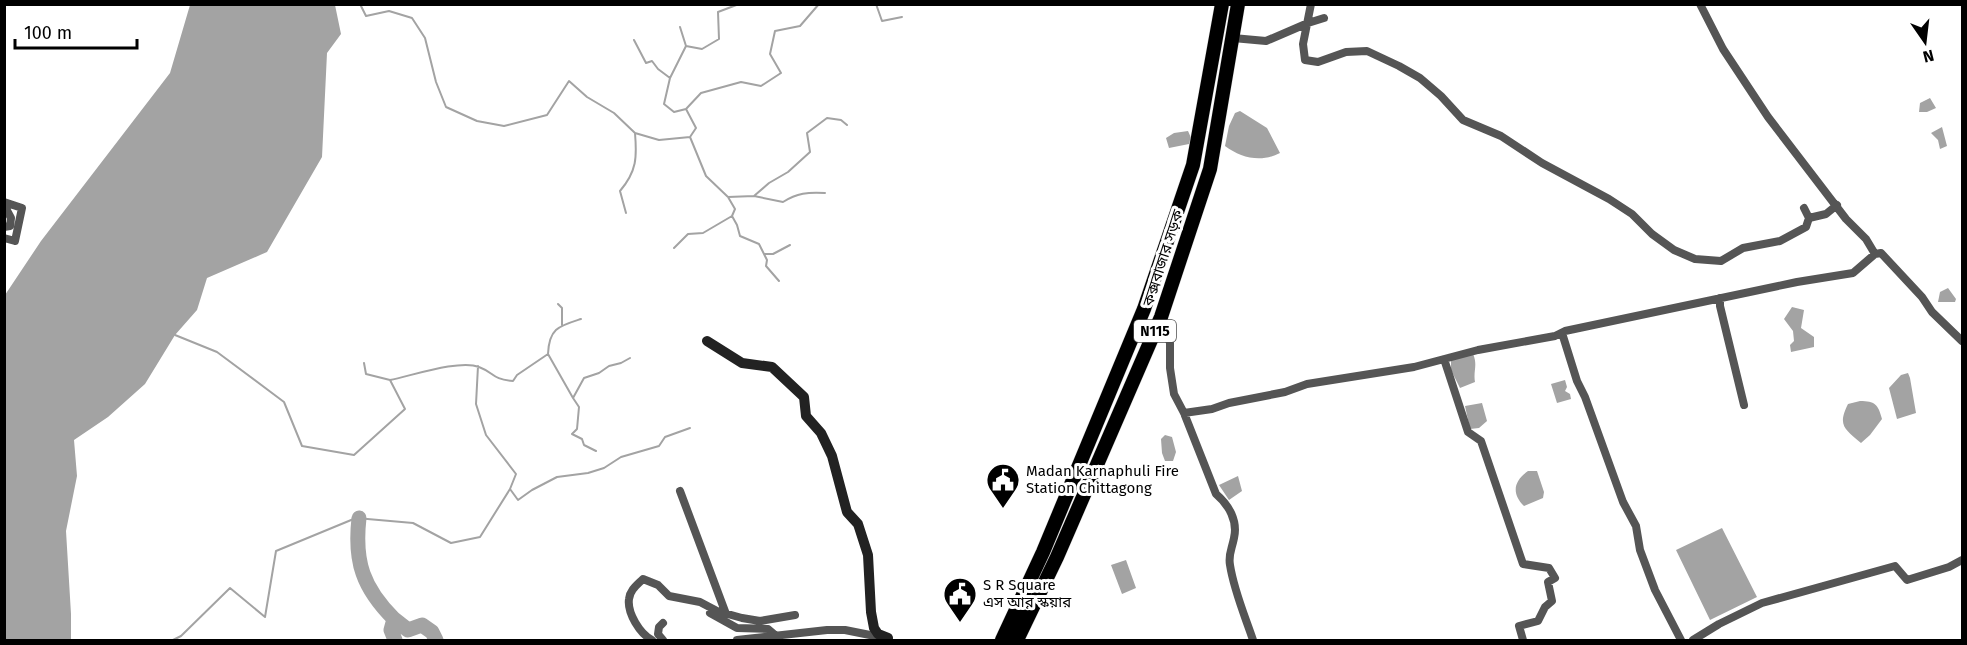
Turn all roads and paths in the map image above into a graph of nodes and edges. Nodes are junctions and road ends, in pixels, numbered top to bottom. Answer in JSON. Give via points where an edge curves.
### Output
{"nodes":[{"id":1,"x":1222,"y":4,"type":"edge"},
{"id":2,"x":1238,"y":4,"type":"edge"},
{"id":3,"x":1311,"y":4,"type":"edge"},
{"id":4,"x":1700,"y":4,"type":"edge"},
{"id":5,"x":1324,"y":18,"type":"dead end"},
{"id":6,"x":1308,"y":23,"type":"junction"},
{"id":7,"x":1233,"y":38,"type":"junction"},
{"id":8,"x":4,"y":203,"type":"edge"},
{"id":9,"x":1837,"y":205,"type":"junction"},
{"id":10,"x":1804,"y":208,"type":"dead end"},
{"id":11,"x":1809,"y":218,"type":"junction"},
{"id":12,"x":4,"y":227,"type":"edge"},
{"id":13,"x":4,"y":238,"type":"edge"},
{"id":14,"x":1875,"y":254,"type":"junction"},
{"id":15,"x":1720,"y":298,"type":"junction"},
{"id":16,"x":1161,"y":317,"type":"junction"},
{"id":17,"x":1562,"y":333,"type":"junction"},
{"id":18,"x":707,"y":341,"type":"dead end"},
{"id":19,"x":1962,"y":341,"type":"edge"},
{"id":20,"x":1444,"y":359,"type":"junction"},
{"id":21,"x":1744,"y":405,"type":"dead end"},
{"id":22,"x":1184,"y":413,"type":"junction"},
{"id":23,"x":680,"y":491,"type":"dead end"},
{"id":24,"x":1962,"y":560,"type":"edge"},
{"id":25,"x":675,"y":598,"type":"junction"},
{"id":26,"x":726,"y":614,"type":"junction"},
{"id":27,"x":795,"y":615,"type":"dead end"},
{"id":28,"x":663,"y":623,"type":"dead end"},
{"id":29,"x":775,"y":635,"type":"junction"},
{"id":30,"x":651,"y":640,"type":"edge"},
{"id":31,"x":663,"y":640,"type":"edge"},
{"id":32,"x":737,"y":640,"type":"edge"},
{"id":33,"x":875,"y":640,"type":"edge"},
{"id":34,"x":893,"y":640,"type":"edge"},
{"id":35,"x":1002,"y":640,"type":"edge"},
{"id":36,"x":1017,"y":640,"type":"edge"},
{"id":37,"x":1253,"y":640,"type":"edge"},
{"id":38,"x":1523,"y":640,"type":"edge"},
{"id":39,"x":1681,"y":640,"type":"edge"},
{"id":40,"x":1693,"y":640,"type":"edge"}],
"edges":[{"from":1,"to":35,"type":"highway","name":"কক্সবাজার সড়ক","number":"N115","via":[[1193,165],[1148,298],[1043,552]]},
{"from":2,"to":7,"type":"highway","name":"কক্সবাজার সড়ক","number":"N115"},
{"from":3,"to":6,"type":"street"},
{"from":4,"to":9,"type":"street","via":[[1723,49],[1768,117]]},
{"from":5,"to":6,"type":"street"},
{"from":6,"to":7,"type":"street","via":[[1266,41]]},
{"from":6,"to":11,"type":"street","via":[[1305,60],[1318,62],[1346,52],[1367,51],[1400,66],[1420,78],[1464,120],[1501,136],[1542,164],[1609,199],[1674,250],[1695,259],[1721,261],[1743,248],[1780,241],[1806,228]]},
{"from":7,"to":16,"type":"highway","name":"কক্সবাজার সড়ক","number":"N115","via":[[1210,170]]},
{"from":8,"to":12,"type":"street","via":[[11,218],[10,226]]},
{"from":8,"to":13,"type":"street","via":[[22,208],[15,241]]},
{"from":9,"to":11,"type":"street","via":[[1826,214]]},
{"from":9,"to":14,"type":"street"},
{"from":10,"to":11,"type":"street"},
{"from":14,"to":15,"type":"street","via":[[1853,273]]},
{"from":14,"to":19,"type":"street","via":[[1881,253]]},
{"from":15,"to":17,"type":"street"},
{"from":15,"to":21,"type":"street"},
{"from":16,"to":22,"type":"street","via":[[1170,344],[1174,394]]},
{"from":16,"to":36,"type":"highway","name":"কক্সবাজার সড়ক","number":"N115"},
{"from":17,"to":20,"type":"street"},
{"from":17,"to":39,"type":"street","via":[[1623,502],[1636,526],[1643,560]]},
{"from":18,"to":34,"type":"street","via":[[742,363],[772,367],[804,397],[806,416],[821,433],[832,456],[847,512],[858,524],[868,555],[874,628]]},
{"from":20,"to":22,"type":"street","via":[[1307,384]]},
{"from":20,"to":38,"type":"street","via":[[1468,432],[1481,441],[1523,564],[1549,568],[1555,578],[1548,582],[1552,601],[1538,621],[1519,626]]},
{"from":22,"to":37,"type":"street","via":[[1216,494],[1226,503],[1235,525],[1230,566]]},
{"from":23,"to":26,"type":"street"},
{"from":24,"to":40,"type":"street","via":[[1907,580],[1895,566],[1762,603]]},
{"from":25,"to":26,"type":"street","via":[[700,602]]},
{"from":25,"to":29,"type":"street","via":[[737,628],[768,629]]},
{"from":25,"to":30,"type":"street","via":[[643,579],[634,587],[629,599],[631,612],[645,637]]},
{"from":26,"to":27,"type":"street","via":[[760,621]]},
{"from":28,"to":31,"type":"street","via":[[658,634]]},
{"from":29,"to":32,"type":"street"},
{"from":29,"to":34,"type":"street","via":[[836,630]]},
{"from":33,"to":34,"type":"street"}]}
